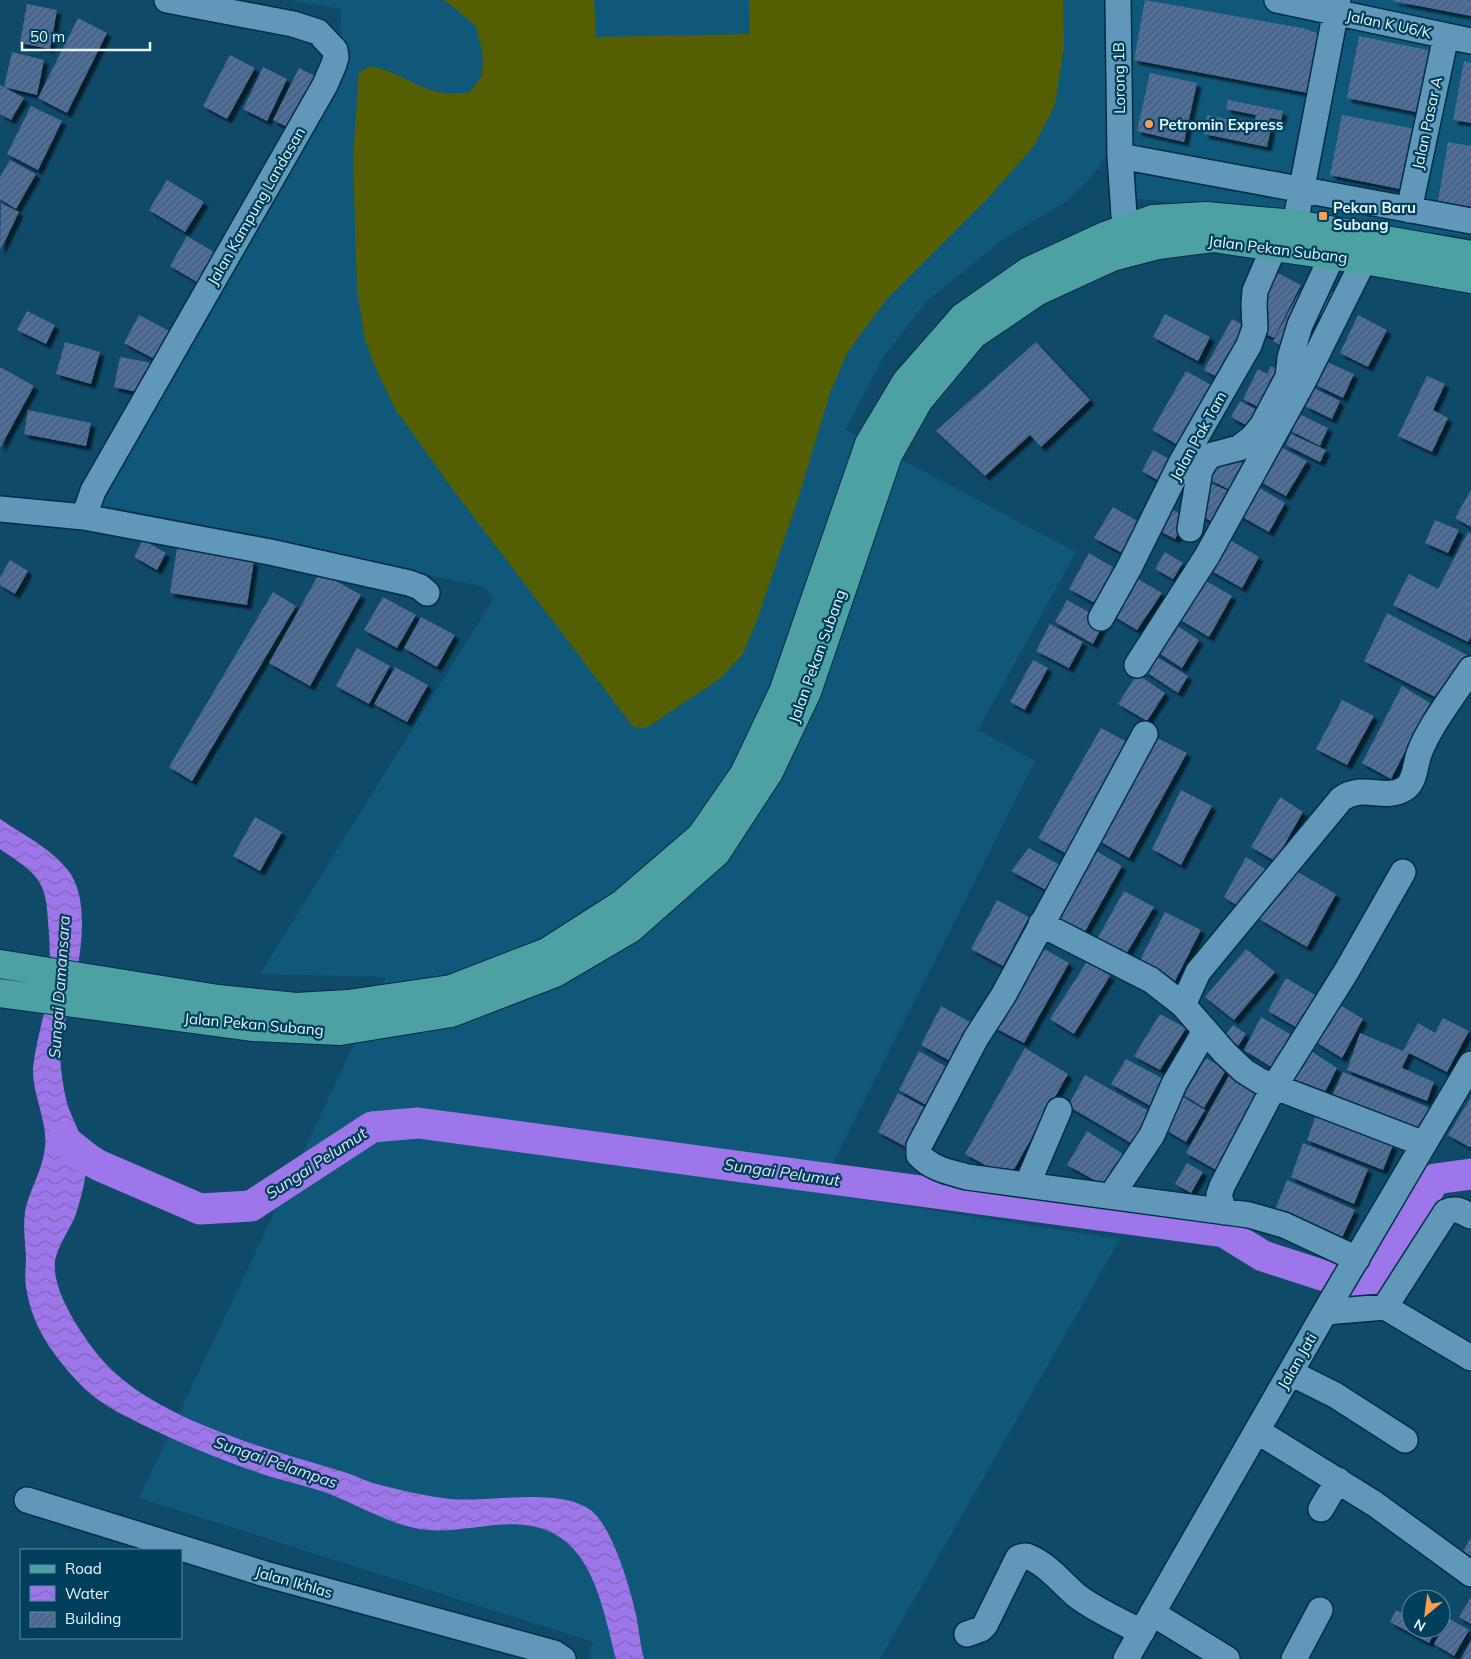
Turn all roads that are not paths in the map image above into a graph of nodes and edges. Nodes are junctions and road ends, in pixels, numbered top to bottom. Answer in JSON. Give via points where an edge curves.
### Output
{"nodes":[{"id":1,"x":167,"y":0,"type":"edge"},
{"id":2,"x":1118,"y":0,"type":"edge"},
{"id":3,"x":1277,"y":0,"type":"edge"},
{"id":4,"x":1337,"y":6,"type":"edge"},
{"id":5,"x":1446,"y":36,"type":"junction"},
{"id":6,"x":1471,"y":41,"type":"edge"},
{"id":7,"x":1120,"y":156,"type":"junction"},
{"id":8,"x":1302,"y":189,"type":"junction"},
{"id":9,"x":1408,"y":210,"type":"junction"},
{"id":10,"x":1471,"y":221,"type":"edge"},
{"id":11,"x":1296,"y":224,"type":"junction"},
{"id":12,"x":1125,"y":230,"type":"junction"},
{"id":13,"x":1274,"y":247,"type":"junction"},
{"id":14,"x":1471,"y":255,"type":"edge"},
{"id":15,"x":1332,"y":256,"type":"junction"},
{"id":16,"x":1364,"y":260,"type":"junction"},
{"id":17,"x":1471,"y":279,"type":"edge"},
{"id":18,"x":0,"y":510,"type":"edge"},
{"id":19,"x":84,"y":517,"type":"junction"},
{"id":20,"x":1190,"y":529,"type":"dead end"},
{"id":21,"x":427,"y":593,"type":"dead end"},
{"id":22,"x":1101,"y":618,"type":"dead end"},
{"id":23,"x":1138,"y":664,"type":"dead end"},
{"id":24,"x":1471,"y":669,"type":"edge"},
{"id":25,"x":1145,"y":734,"type":"dead end"},
{"id":26,"x":1403,"y":872,"type":"dead end"},
{"id":27,"x":1040,"y":924,"type":"junction"},
{"id":28,"x":8,"y":965,"type":"edge"},
{"id":29,"x":8,"y":994,"type":"edge"},
{"id":30,"x":104,"y":994,"type":"junction"},
{"id":31,"x":1183,"y":1005,"type":"junction"},
{"id":32,"x":1205,"y":1031,"type":"junction"},
{"id":33,"x":1471,"y":1064,"type":"edge"},
{"id":34,"x":1274,"y":1087,"type":"junction"},
{"id":35,"x":1059,"y":1110,"type":"dead end"},
{"id":36,"x":1424,"y":1144,"type":"junction"},
{"id":37,"x":1027,"y":1185,"type":"junction"},
{"id":38,"x":1111,"y":1196,"type":"junction"},
{"id":39,"x":1224,"y":1212,"type":"junction"},
{"id":40,"x":1471,"y":1216,"type":"edge"},
{"id":41,"x":1355,"y":1262,"type":"junction"},
{"id":42,"x":1385,"y":1306,"type":"junction"},
{"id":43,"x":1325,"y":1312,"type":"junction"},
{"id":44,"x":1471,"y":1358,"type":"edge"},
{"id":45,"x":1291,"y":1373,"type":"junction"},
{"id":46,"x":1257,"y":1431,"type":"junction"},
{"id":47,"x":1405,"y":1440,"type":"dead end"},
{"id":48,"x":1338,"y":1480,"type":"junction"},
{"id":49,"x":27,"y":1500,"type":"dead end"},
{"id":50,"x":1321,"y":1509,"type":"dead end"},
{"id":51,"x":1471,"y":1574,"type":"edge"},
{"id":52,"x":1320,"y":1610,"type":"dead end"},
{"id":53,"x":1147,"y":1623,"type":"junction"},
{"id":54,"x":966,"y":1634,"type":"dead end"},
{"id":55,"x":562,"y":1659,"type":"edge"},
{"id":56,"x":1126,"y":1659,"type":"edge"},
{"id":57,"x":1227,"y":1659,"type":"edge"},
{"id":58,"x":1294,"y":1659,"type":"edge"}],
"edges":[{"from":1,"to":19,"type":"street","name":"Jalan Kampung Landasan","via":[[293,24],[318,32],[335,50],[336,57],[325,85],[93,491]]},
{"from":2,"to":7,"type":"street","name":"Lorong 1B"},
{"from":3,"to":4,"type":"street","name":"Jalan K U6/K"},
{"from":4,"to":5,"type":"street","name":"Jalan K U6/K"},
{"from":4,"to":8,"type":"street"},
{"from":5,"to":6,"type":"street","name":"Jalan K U6/K"},
{"from":5,"to":9,"type":"street","name":"Jalan Pasar A"},
{"from":7,"to":8,"type":"street"},
{"from":7,"to":12,"type":"street","name":"Lorong 1B"},
{"from":8,"to":9,"type":"street"},
{"from":8,"to":11,"type":"street"},
{"from":9,"to":10,"type":"street"},
{"from":11,"to":12,"type":"main road","name":"Jalan Pekan Subang","via":[[1206,216],[1153,219]]},
{"from":11,"to":14,"type":"main road","name":"Jalan Pekan Subang"},
{"from":12,"to":30,"type":"main road","name":"Jalan Pekan Subang","via":[[1029,271],[963,317],[906,382],[869,444],[783,692],[744,774],[701,836],[622,904],[547,952],[451,989],[348,1004],[296,1007],[218,999]]},
{"from":13,"to":15,"type":"main road","name":"Jalan Pekan Subang"},
{"from":13,"to":22,"type":"street","name":"Jalan Pak Tam","via":[[1255,291],[1255,328],[1248,345],[1181,463]]},
{"from":13,"to":30,"type":"main road","name":"Jalan Pekan Subang","via":[[1213,238],[1158,245],[1112,257],[1038,291],[973,334],[919,400],[888,455],[806,692],[769,772],[716,853],[630,929],[556,973],[452,1012],[340,1031],[252,1027]]},
{"from":15,"to":16,"type":"main road","name":"Jalan Pekan Subang"},
{"from":15,"to":20,"type":"street","via":[[1300,325],[1288,377],[1262,426],[1239,448],[1212,454],[1200,470]]},
{"from":16,"to":17,"type":"main road","name":"Jalan Pekan Subang"},
{"from":16,"to":23,"type":"street","via":[[1304,380],[1207,556]]},
{"from":18,"to":19,"type":"street"},
{"from":19,"to":21,"type":"street","via":[[288,556],[409,583]]},
{"from":24,"to":31,"type":"street","via":[[1426,738],[1410,784],[1395,793],[1356,791],[1341,798],[1198,972]]},
{"from":25,"to":27,"type":"street"},
{"from":26,"to":34,"type":"street","via":[[1346,972]]},
{"from":27,"to":31,"type":"street","via":[[1151,980]]},
{"from":27,"to":37,"type":"street","via":[[918,1151],[926,1162],[939,1169],[967,1177]]},
{"from":28,"to":30,"type":"main road","name":"Jalan Pekan Subang"},
{"from":29,"to":30,"type":"main road","name":"Jalan Pekan Subang"},
{"from":31,"to":32,"type":"street"},
{"from":32,"to":34,"type":"street","via":[[1244,1071]]},
{"from":32,"to":38,"type":"street","via":[[1174,1084],[1152,1135]]},
{"from":33,"to":36,"type":"street","name":"Jalan Jati"},
{"from":34,"to":36,"type":"street"},
{"from":34,"to":39,"type":"street","via":[[1222,1186],[1219,1196]]},
{"from":35,"to":37,"type":"street"},
{"from":36,"to":41,"type":"street","name":"Jalan Jati"},
{"from":37,"to":38,"type":"street"},
{"from":38,"to":39,"type":"street"},
{"from":39,"to":41,"type":"street","via":[[1284,1225]]},
{"from":40,"to":42,"type":"street","via":[[1458,1209],[1446,1212]]},
{"from":41,"to":43,"type":"street","name":"Jalan Jati"},
{"from":42,"to":43,"type":"street"},
{"from":42,"to":44,"type":"street"},
{"from":43,"to":45,"type":"street","name":"Jalan Jati"},
{"from":45,"to":46,"type":"street","name":"Jalan Jati"},
{"from":45,"to":47,"type":"street","via":[[1335,1395]]},
{"from":46,"to":48,"type":"street"},
{"from":46,"to":53,"type":"street","name":"Jalan Jati"},
{"from":48,"to":50,"type":"street"},
{"from":48,"to":51,"type":"street"},
{"from":49,"to":55,"type":"street","name":"Jalan Ikhlas","via":[[265,1574],[554,1652]]},
{"from":52,"to":58,"type":"street"},
{"from":53,"to":54,"type":"street","via":[[1107,1616],[1051,1572],[1023,1556],[1018,1558],[985,1624],[981,1629]]},
{"from":53,"to":56,"type":"street","name":"Jalan Jati"},
{"from":53,"to":57,"type":"street"}]}
